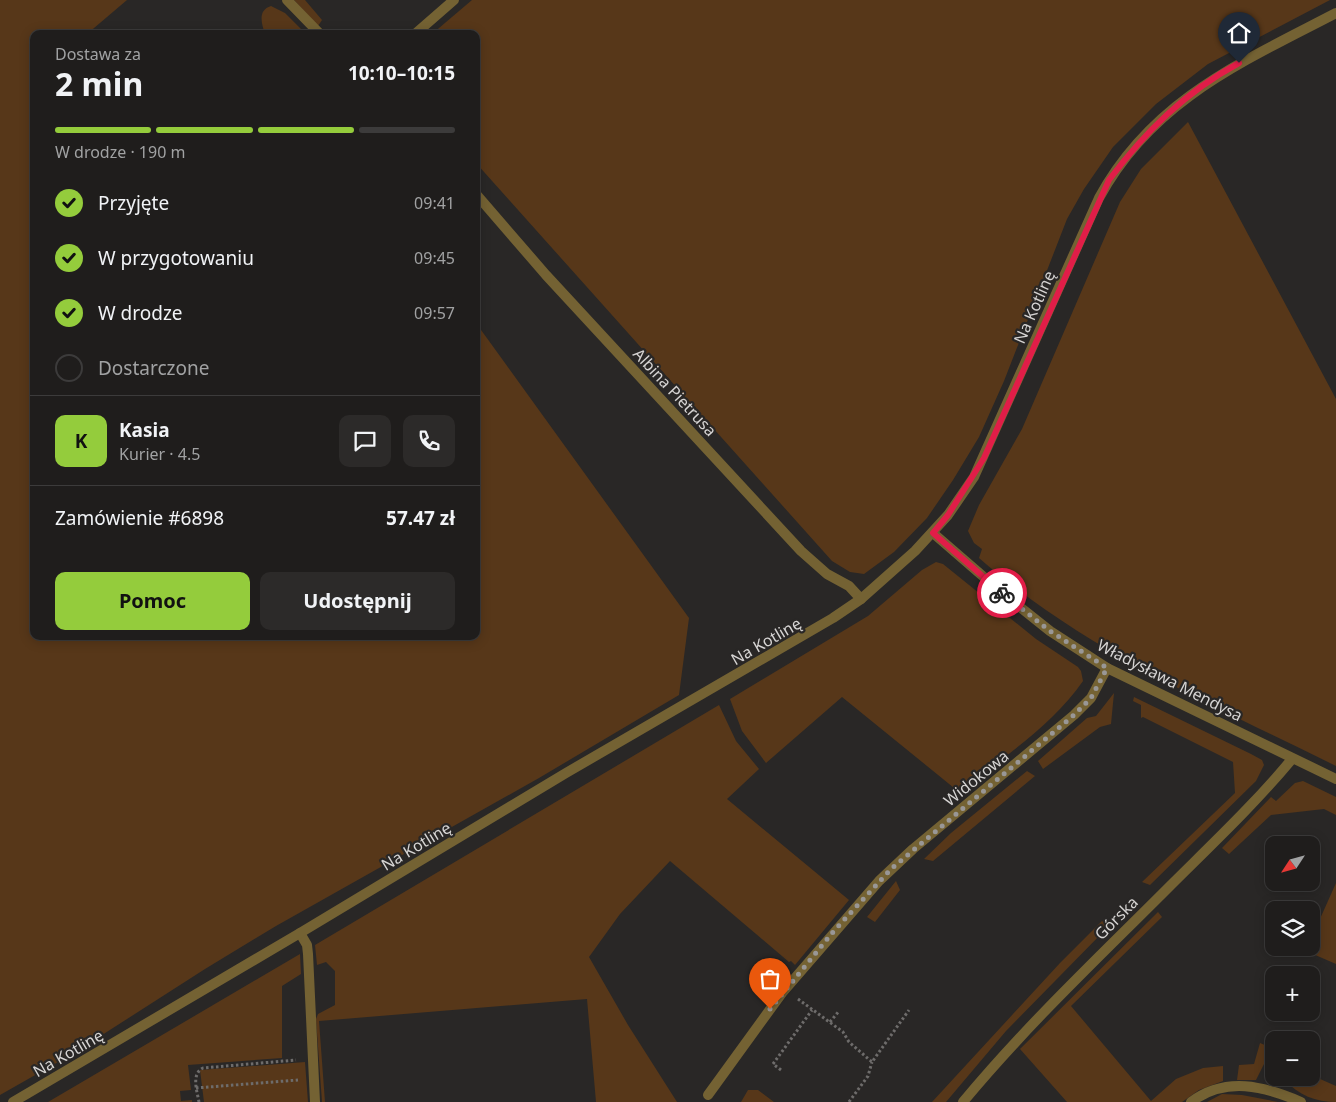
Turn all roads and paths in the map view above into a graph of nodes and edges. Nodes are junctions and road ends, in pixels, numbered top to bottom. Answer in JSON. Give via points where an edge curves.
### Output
{"nodes":[{"id":1,"x":286,"y":0,"type":"edge"},
{"id":2,"x":454,"y":0,"type":"edge"},
{"id":3,"x":1336,"y":13,"type":"edge"},
{"id":4,"x":316,"y":30,"type":"edge"},
{"id":5,"x":420,"y":30,"type":"edge"},
{"id":6,"x":480,"y":199,"type":"edge"},
{"id":7,"x":933,"y":533,"type":"junction"},
{"id":8,"x":861,"y":599,"type":"junction"},
{"id":9,"x":1107,"y":668,"type":"junction"},
{"id":10,"x":1292,"y":759,"type":"junction"},
{"id":11,"x":1336,"y":779,"type":"edge"},
{"id":12,"x":300,"y":933,"type":"junction"},
{"id":13,"x":797,"y":999,"type":"dead end"},
{"id":14,"x":812,"y":1010,"type":"junction"},
{"id":15,"x":839,"y":1010,"type":"dead end"},
{"id":16,"x":909,"y":1010,"type":"dead end"},
{"id":17,"x":830,"y":1022,"type":"junction"},
{"id":18,"x":312,"y":1059,"type":"junction"},
{"id":19,"x":872,"y":1062,"type":"junction"},
{"id":20,"x":780,"y":1070,"type":"dead end"},
{"id":21,"x":313,"y":1079,"type":"junction"},
{"id":22,"x":196,"y":1088,"type":"junction"},
{"id":23,"x":708,"y":1095,"type":"dead end"},
{"id":24,"x":13,"y":1102,"type":"edge"},
{"id":25,"x":199,"y":1102,"type":"edge"},
{"id":26,"x":315,"y":1102,"type":"edge"},
{"id":27,"x":849,"y":1102,"type":"edge"},
{"id":28,"x":964,"y":1102,"type":"edge"},
{"id":29,"x":1191,"y":1102,"type":"edge"},
{"id":30,"x":1301,"y":1102,"type":"edge"}],
"edges":[{"from":1,"to":4,"type":"street"},
{"from":2,"to":5,"type":"street"},
{"from":3,"to":7,"type":"street","name":"Na Kotlinę","via":[[1207,82],[1153,127],[1127,156],[1099,198],[984,458]]},
{"from":6,"to":8,"type":"street","name":"Albina Pietrusa","via":[[802,551]]},
{"from":7,"to":8,"type":"street","name":"Na Kotlinę"},
{"from":7,"to":9,"type":"street","name":"Władysława Mendysa","via":[[1036,620]]},
{"from":8,"to":12,"type":"street","name":"Na Kotlinę","via":[[802,638],[566,773]]},
{"from":9,"to":10,"type":"street","name":"Władysława Mendysa"},
{"from":9,"to":23,"type":"street","name":"Widokowa","via":[[1091,698],[1074,715],[879,881],[782,994]]},
{"from":10,"to":11,"type":"street","name":"Władysława Mendysa"},
{"from":10,"to":28,"type":"street","name":"Górska","via":[[1254,804],[1030,1026]]},
{"from":12,"to":18,"type":"street","via":[[308,954]]},
{"from":12,"to":24,"type":"street","name":"Na Kotlinę"},
{"from":13,"to":14,"type":"path"},
{"from":14,"to":17,"type":"path"},
{"from":14,"to":20,"type":"path","via":[[773,1064]]},
{"from":15,"to":17,"type":"path"},
{"from":16,"to":19,"type":"path"},
{"from":17,"to":19,"type":"path"},
{"from":18,"to":21,"type":"street"},
{"from":18,"to":22,"type":"path","via":[[203,1068],[196,1074]]},
{"from":19,"to":27,"type":"path","via":[[868,1076]]},
{"from":21,"to":22,"type":"path"},
{"from":21,"to":26,"type":"street"},
{"from":22,"to":25,"type":"path"},
{"from":29,"to":30,"type":"street","via":[[1213,1090],[1235,1085],[1251,1085]]}]}
